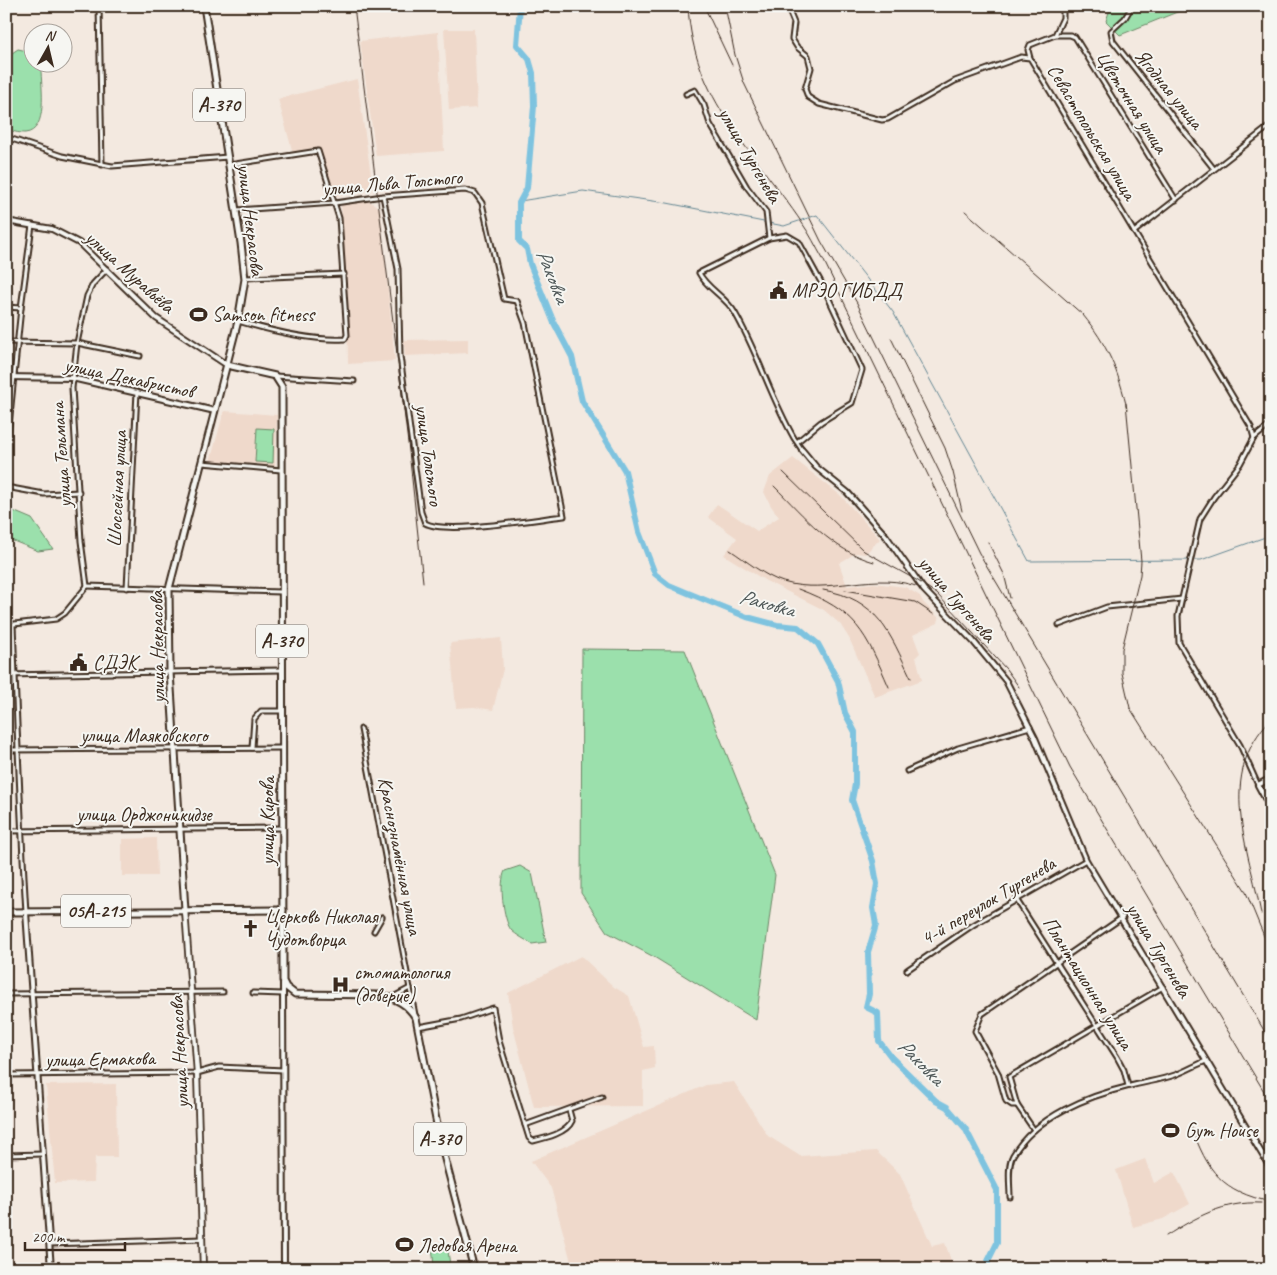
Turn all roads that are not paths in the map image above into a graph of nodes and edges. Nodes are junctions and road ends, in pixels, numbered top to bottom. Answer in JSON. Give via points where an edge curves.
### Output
{"nodes":[{"id":1,"x":99,"y":6,"type":"edge"},
{"id":2,"x":204,"y":6,"type":"edge"},
{"id":3,"x":787,"y":6,"type":"edge"},
{"id":4,"x":1063,"y":6,"type":"edge"},
{"id":5,"x":1132,"y":6,"type":"edge"},
{"id":6,"x":1268,"y":6,"type":"edge"},
{"id":7,"x":1271,"y":11,"type":"edge"},
{"id":8,"x":1055,"y":35,"type":"junction"},
{"id":9,"x":1030,"y":58,"type":"junction"},
{"id":10,"x":686,"y":94,"type":"dead end"},
{"id":11,"x":1271,"y":125,"type":"edge"},
{"id":12,"x":6,"y":136,"type":"edge"},
{"id":13,"x":228,"y":157,"type":"junction"},
{"id":14,"x":102,"y":165,"type":"junction"},
{"id":15,"x":229,"y":165,"type":"junction"},
{"id":16,"x":1214,"y":169,"type":"junction"},
{"id":17,"x":383,"y":196,"type":"junction"},
{"id":18,"x":1176,"y":200,"type":"junction"},
{"id":19,"x":335,"y":203,"type":"junction"},
{"id":20,"x":236,"y":210,"type":"junction"},
{"id":21,"x":6,"y":221,"type":"edge"},
{"id":22,"x":32,"y":225,"type":"junction"},
{"id":23,"x":1134,"y":232,"type":"junction"},
{"id":24,"x":769,"y":238,"type":"junction"},
{"id":25,"x":106,"y":269,"type":"junction"},
{"id":26,"x":344,"y":274,"type":"junction"},
{"id":27,"x":245,"y":278,"type":"junction"},
{"id":28,"x":6,"y":306,"type":"edge"},
{"id":29,"x":21,"y":308,"type":"junction"},
{"id":30,"x":238,"y":321,"type":"junction"},
{"id":31,"x":6,"y":342,"type":"edge"},
{"id":32,"x":17,"y":343,"type":"junction"},
{"id":33,"x":77,"y":343,"type":"junction"},
{"id":34,"x":140,"y":356,"type":"dead end"},
{"id":35,"x":227,"y":365,"type":"junction"},
{"id":36,"x":274,"y":376,"type":"junction"},
{"id":37,"x":6,"y":377,"type":"edge"},
{"id":38,"x":15,"y":377,"type":"junction"},
{"id":39,"x":72,"y":378,"type":"junction"},
{"id":40,"x":354,"y":380,"type":"dead end"},
{"id":41,"x":137,"y":392,"type":"junction"},
{"id":42,"x":215,"y":411,"type":"junction"},
{"id":43,"x":1271,"y":424,"type":"edge"},
{"id":44,"x":1254,"y":438,"type":"junction"},
{"id":45,"x":7,"y":442,"type":"edge"},
{"id":46,"x":797,"y":442,"type":"junction"},
{"id":47,"x":802,"y":450,"type":"joint"},
{"id":48,"x":6,"y":454,"type":"edge"},
{"id":49,"x":202,"y":463,"type":"junction"},
{"id":50,"x":281,"y":470,"type":"junction"},
{"id":51,"x":6,"y":487,"type":"edge"},
{"id":52,"x":79,"y":492,"type":"junction"},
{"id":53,"x":564,"y":516,"type":"joint"},
{"id":54,"x":87,"y":586,"type":"junction"},
{"id":55,"x":126,"y":588,"type":"junction"},
{"id":56,"x":169,"y":589,"type":"junction"},
{"id":57,"x":281,"y":592,"type":"junction"},
{"id":58,"x":1182,"y":599,"type":"junction"},
{"id":59,"x":1058,"y":624,"type":"dead end"},
{"id":60,"x":9,"y":625,"type":"edge"},
{"id":61,"x":282,"y":670,"type":"junction"},
{"id":62,"x":170,"y":672,"type":"junction"},
{"id":63,"x":13,"y":674,"type":"junction"},
{"id":64,"x":6,"y":675,"type":"edge"},
{"id":65,"x":282,"y":711,"type":"junction"},
{"id":66,"x":1030,"y":726,"type":"junction"},
{"id":67,"x":361,"y":729,"type":"dead end"},
{"id":68,"x":252,"y":748,"type":"junction"},
{"id":69,"x":282,"y":748,"type":"junction"},
{"id":70,"x":6,"y":750,"type":"edge"},
{"id":71,"x":19,"y":750,"type":"junction"},
{"id":72,"x":175,"y":750,"type":"junction"},
{"id":73,"x":907,"y":771,"type":"dead end"},
{"id":74,"x":1271,"y":778,"type":"edge"},
{"id":75,"x":1258,"y":785,"type":"junction"},
{"id":76,"x":1271,"y":809,"type":"edge"},
{"id":77,"x":282,"y":828,"type":"junction"},
{"id":78,"x":22,"y":830,"type":"junction"},
{"id":79,"x":180,"y":830,"type":"junction"},
{"id":80,"x":6,"y":831,"type":"edge"},
{"id":81,"x":1086,"y":860,"type":"junction"},
{"id":82,"x":1016,"y":899,"type":"junction"},
{"id":83,"x":185,"y":910,"type":"junction"},
{"id":84,"x":283,"y":910,"type":"junction"},
{"id":85,"x":6,"y":912,"type":"edge"},
{"id":86,"x":26,"y":912,"type":"junction"},
{"id":87,"x":382,"y":917,"type":"dead end"},
{"id":88,"x":1123,"y":917,"type":"junction"},
{"id":89,"x":374,"y":931,"type":"dead end"},
{"id":90,"x":1057,"y":961,"type":"junction"},
{"id":91,"x":906,"y":970,"type":"dead end"},
{"id":92,"x":283,"y":981,"type":"junction"},
{"id":93,"x":1163,"y":986,"type":"junction"},
{"id":94,"x":410,"y":988,"type":"junction"},
{"id":95,"x":191,"y":992,"type":"junction"},
{"id":96,"x":223,"y":992,"type":"dead end"},
{"id":97,"x":253,"y":993,"type":"dead end"},
{"id":98,"x":6,"y":994,"type":"edge"},
{"id":99,"x":32,"y":994,"type":"junction"},
{"id":100,"x":283,"y":994,"type":"junction"},
{"id":101,"x":295,"y":994,"type":"junction"},
{"id":102,"x":392,"y":998,"type":"junction"},
{"id":103,"x":416,"y":1018,"type":"junction"},
{"id":104,"x":1097,"y":1026,"type":"junction"},
{"id":105,"x":418,"y":1028,"type":"junction"},
{"id":106,"x":1206,"y":1061,"type":"junction"},
{"id":107,"x":283,"y":1070,"type":"junction"},
{"id":108,"x":196,"y":1073,"type":"junction"},
{"id":109,"x":6,"y":1075,"type":"edge"},
{"id":110,"x":38,"y":1075,"type":"junction"},
{"id":111,"x":1128,"y":1086,"type":"junction"},
{"id":112,"x":602,"y":1097,"type":"dead end"},
{"id":113,"x":1018,"y":1105,"type":"junction"},
{"id":114,"x":569,"y":1110,"type":"junction"},
{"id":115,"x":525,"y":1125,"type":"junction"},
{"id":116,"x":1034,"y":1130,"type":"junction"},
{"id":117,"x":43,"y":1154,"type":"junction"},
{"id":118,"x":6,"y":1155,"type":"edge"},
{"id":119,"x":1271,"y":1168,"type":"edge"},
{"id":120,"x":1010,"y":1197,"type":"dead end"},
{"id":121,"x":202,"y":1239,"type":"junction"},
{"id":122,"x":50,"y":1244,"type":"junction"},
{"id":123,"x":51,"y":1269,"type":"edge"},
{"id":124,"x":203,"y":1269,"type":"edge"},
{"id":125,"x":284,"y":1269,"type":"edge"},
{"id":126,"x":474,"y":1269,"type":"edge"}],
"edges":[{"from":1,"to":14,"type":"street"},
{"from":2,"to":13,"type":"highway","name":"улица Некрасова","number":"А-370"},
{"from":3,"to":9,"type":"street","name":"Севастопольская улица","via":[[794,23],[792,39],[808,56],[812,68],[806,89],[808,97],[819,104],[882,120],[962,78],[1021,57]]},
{"from":4,"to":8,"type":"street","via":[[1063,18]]},
{"from":5,"to":16,"type":"street","name":"Ягодная улица","via":[[1110,34],[1119,50]]},
{"from":6,"to":7,"type":"street"},
{"from":8,"to":9,"type":"street","via":[[1032,43],[1028,50]]},
{"from":8,"to":18,"type":"street","name":"Цветочная улица","via":[[1075,37]]},
{"from":9,"to":23,"type":"street","name":"Севастопольская улица"},
{"from":10,"to":24,"type":"street","name":"улица Тургенева","via":[[695,90],[700,96],[710,124],[747,187],[766,212]]},
{"from":11,"to":16,"type":"street"},
{"from":12,"to":14,"type":"street","via":[[62,156]]},
{"from":13,"to":14,"type":"street"},
{"from":13,"to":15,"type":"highway","name":"улица Некрасова","number":"А-370"},
{"from":15,"to":19,"type":"street","via":[[317,151]]},
{"from":15,"to":20,"type":"highway","name":"улица Некрасова","number":"А-370"},
{"from":16,"to":18,"type":"street"},
{"from":17,"to":19,"type":"street","name":"улица Льва Толстого"},
{"from":17,"to":53,"type":"street","name":"улица Льва Толстого","via":[[465,190],[480,198],[504,299],[517,301],[525,323]]},
{"from":17,"to":53,"type":"street","name":"улица Толстого","via":[[399,284],[401,369],[425,523],[434,527],[480,526]]},
{"from":18,"to":23,"type":"street"},
{"from":19,"to":20,"type":"street","name":"улица Льва Толстого"},
{"from":19,"to":26,"type":"street"},
{"from":20,"to":27,"type":"highway","name":"улица Некрасова","number":"А-370"},
{"from":21,"to":22,"type":"street","name":"улица Муравьёва"},
{"from":22,"to":25,"type":"street","name":"улица Муравьёва","via":[[52,229],[79,242]]},
{"from":22,"to":29,"type":"street"},
{"from":23,"to":44,"type":"street","name":"Севастопольская улица","via":[[1251,427]]},
{"from":24,"to":46,"type":"street","name":"улица Тургенева","via":[[699,273],[703,281],[732,308],[777,407]]},
{"from":24,"to":46,"type":"street","via":[[787,235],[798,242],[822,284],[862,370],[852,403]]},
{"from":25,"to":33,"type":"street","name":"улица Тельмана","via":[[92,284],[87,296]]},
{"from":25,"to":35,"type":"street","name":"улица Муравьёва","via":[[156,318]]},
{"from":26,"to":27,"type":"street"},
{"from":26,"to":30,"type":"street","via":[[345,339],[314,337]]},
{"from":27,"to":30,"type":"highway","name":"улица Некрасова","number":"А-370"},
{"from":28,"to":29,"type":"street"},
{"from":29,"to":32,"type":"street"},
{"from":30,"to":35,"type":"highway","name":"улица Некрасова","number":"А-370"},
{"from":31,"to":32,"type":"street"},
{"from":32,"to":33,"type":"street"},
{"from":32,"to":38,"type":"street"},
{"from":33,"to":34,"type":"street"},
{"from":33,"to":39,"type":"street","name":"улица Тельмана"},
{"from":35,"to":36,"type":"highway"},
{"from":35,"to":42,"type":"highway","name":"улица Некрасова","number":"А-370"},
{"from":36,"to":40,"type":"street"},
{"from":36,"to":50,"type":"highway","name":"улица Кирова","number":"А-370","via":[[282,387]]},
{"from":37,"to":38,"type":"street","name":"улица Декабристов"},
{"from":38,"to":39,"type":"street","name":"улица Декабристов"},
{"from":38,"to":45,"type":"street"},
{"from":39,"to":41,"type":"street","name":"улица Декабристов"},
{"from":39,"to":52,"type":"street","name":"улица Тельмана"},
{"from":41,"to":42,"type":"street","name":"улица Декабристов"},
{"from":41,"to":55,"type":"street","name":"Шоссейная улица"},
{"from":42,"to":49,"type":"highway","name":"улица Некрасова","number":"А-370"},
{"from":43,"to":44,"type":"street"},
{"from":44,"to":58,"type":"street","via":[[1240,464],[1200,519]]},
{"from":45,"to":48,"type":"street"},
{"from":46,"to":47,"type":"street","name":"улица Тургенева"},
{"from":47,"to":66,"type":"street","name":"улица Тургенева","via":[[816,467],[847,492],[886,536],[924,590],[973,641],[1006,681]]},
{"from":49,"to":50,"type":"street"},
{"from":49,"to":56,"type":"highway","name":"улица Некрасова","number":"А-370"},
{"from":50,"to":57,"type":"highway","name":"улица Кирова","number":"А-370"},
{"from":51,"to":52,"type":"street","via":[[44,494]]},
{"from":52,"to":54,"type":"street","name":"улица Тельмана"},
{"from":54,"to":55,"type":"street"},
{"from":54,"to":60,"type":"street","via":[[56,619]]},
{"from":55,"to":56,"type":"street"},
{"from":56,"to":57,"type":"street"},
{"from":56,"to":62,"type":"highway","name":"улица Некрасова","number":"А-370"},
{"from":57,"to":61,"type":"highway","name":"улица Кирова","number":"А-370"},
{"from":58,"to":59,"type":"street","via":[[1108,607]]},
{"from":58,"to":75,"type":"street","via":[[1178,616],[1179,643],[1240,745]]},
{"from":60,"to":63,"type":"street"},
{"from":61,"to":62,"type":"street"},
{"from":61,"to":65,"type":"highway","name":"улица Кирова","number":"А-370"},
{"from":62,"to":63,"type":"street"},
{"from":62,"to":72,"type":"highway","name":"улица Некрасова","number":"А-370"},
{"from":63,"to":64,"type":"street"},
{"from":63,"to":71,"type":"street"},
{"from":65,"to":68,"type":"street","via":[[262,711],[254,719]]},
{"from":65,"to":69,"type":"highway","name":"улица Кирова","number":"А-370"},
{"from":66,"to":73,"type":"street","via":[[958,748]]},
{"from":66,"to":81,"type":"street","name":"улица Тургенева"},
{"from":67,"to":94,"type":"street","name":"Краснознамённая улица"},
{"from":68,"to":69,"type":"street","name":"улица Маяковского"},
{"from":68,"to":72,"type":"street","name":"улица Маяковского"},
{"from":69,"to":77,"type":"highway","name":"улица Кирова","number":"А-370"},
{"from":70,"to":71,"type":"street","name":"улица Маяковского"},
{"from":71,"to":72,"type":"street","name":"улица Маяковского"},
{"from":71,"to":78,"type":"street"},
{"from":72,"to":79,"type":"highway","name":"улица Некрасова","number":"А-370"},
{"from":74,"to":75,"type":"street"},
{"from":75,"to":76,"type":"street"},
{"from":77,"to":79,"type":"street","name":"улица Орджоникидзе"},
{"from":77,"to":84,"type":"highway","name":"улица Кирова","number":"А-370"},
{"from":78,"to":79,"type":"street","name":"улица Орджоникидзе"},
{"from":78,"to":80,"type":"street","name":"улица Орджоникидзе"},
{"from":78,"to":86,"type":"street"},
{"from":79,"to":83,"type":"highway","name":"улица Некрасова","number":"А-370"},
{"from":81,"to":82,"type":"street","name":"4-й переулок Тургенева"},
{"from":81,"to":88,"type":"street","name":"улица Тургенева"},
{"from":82,"to":90,"type":"street","name":"Плантационная улица"},
{"from":82,"to":91,"type":"street","name":"4-й переулок Тургенева"},
{"from":83,"to":84,"type":"highway"},
{"from":83,"to":86,"type":"highway","number":"05А-215"},
{"from":83,"to":95,"type":"main road","name":"улица Некрасова","number":"А-370"},
{"from":84,"to":92,"type":"highway","name":"улица Кирова","number":"А-370"},
{"from":85,"to":86,"type":"highway","number":"05А-215"},
{"from":86,"to":99,"type":"street"},
{"from":87,"to":89,"type":"street"},
{"from":88,"to":90,"type":"street"},
{"from":88,"to":93,"type":"street","name":"улица Тургенева"},
{"from":90,"to":104,"type":"street","name":"Плантационная улица"},
{"from":90,"to":113,"type":"street","via":[[982,1014],[976,1026],[975,1031],[998,1073],[1006,1101]]},
{"from":92,"to":100,"type":"street","name":"улица Кирова"},
{"from":92,"to":101,"type":"highway"},
{"from":93,"to":104,"type":"street"},
{"from":93,"to":106,"type":"street","name":"улица Тургенева"},
{"from":94,"to":102,"type":"street"},
{"from":94,"to":103,"type":"street","name":"Краснознамённая улица"},
{"from":95,"to":96,"type":"street"},
{"from":95,"to":99,"type":"street"},
{"from":95,"to":108,"type":"main road","name":"улица Некрасова","number":"А-370"},
{"from":97,"to":100,"type":"street"},
{"from":98,"to":99,"type":"street"},
{"from":99,"to":110,"type":"street"},
{"from":100,"to":101,"type":"street"},
{"from":100,"to":107,"type":"street","name":"улица Кирова"},
{"from":101,"to":102,"type":"highway","number":"А-370","via":[[381,995]]},
{"from":102,"to":103,"type":"highway","name":"Краснознамённая улица","number":"А-370","via":[[410,1009]]},
{"from":103,"to":105,"type":"highway","name":"Краснознамённая улица","number":"А-370"},
{"from":104,"to":111,"type":"street","name":"Плантационная улица","via":[[1124,1070]]},
{"from":104,"to":113,"type":"street","via":[[1009,1077]]},
{"from":105,"to":115,"type":"street","via":[[493,1008],[499,1041]]},
{"from":105,"to":126,"type":"highway","name":"Краснознамённая улица","number":"А-370","via":[[440,1140]]},
{"from":106,"to":111,"type":"street","via":[[1174,1076]]},
{"from":106,"to":119,"type":"street","name":"улица Тургенева"},
{"from":107,"to":108,"type":"street","name":"улица Ермакова","via":[[219,1067]]},
{"from":107,"to":125,"type":"street","name":"улица Кирова"},
{"from":108,"to":110,"type":"street","name":"улица Ермакова"},
{"from":108,"to":121,"type":"main road","name":"улица Некрасова","number":"А-370"},
{"from":109,"to":110,"type":"street","name":"улица Ермакова"},
{"from":110,"to":117,"type":"street"},
{"from":111,"to":116,"type":"street","via":[[1073,1106]]},
{"from":112,"to":114,"type":"street"},
{"from":113,"to":116,"type":"street"},
{"from":114,"to":115,"type":"street"},
{"from":114,"to":115,"type":"street","via":[[571,1124],[541,1139],[533,1141],[529,1138]]},
{"from":116,"to":120,"type":"street","via":[[1010,1163]]},
{"from":117,"to":118,"type":"street"},
{"from":117,"to":122,"type":"street"},
{"from":121,"to":122,"type":"street"},
{"from":121,"to":124,"type":"main road","name":"улица Некрасова","number":"А-370"},
{"from":122,"to":123,"type":"street"}]}
